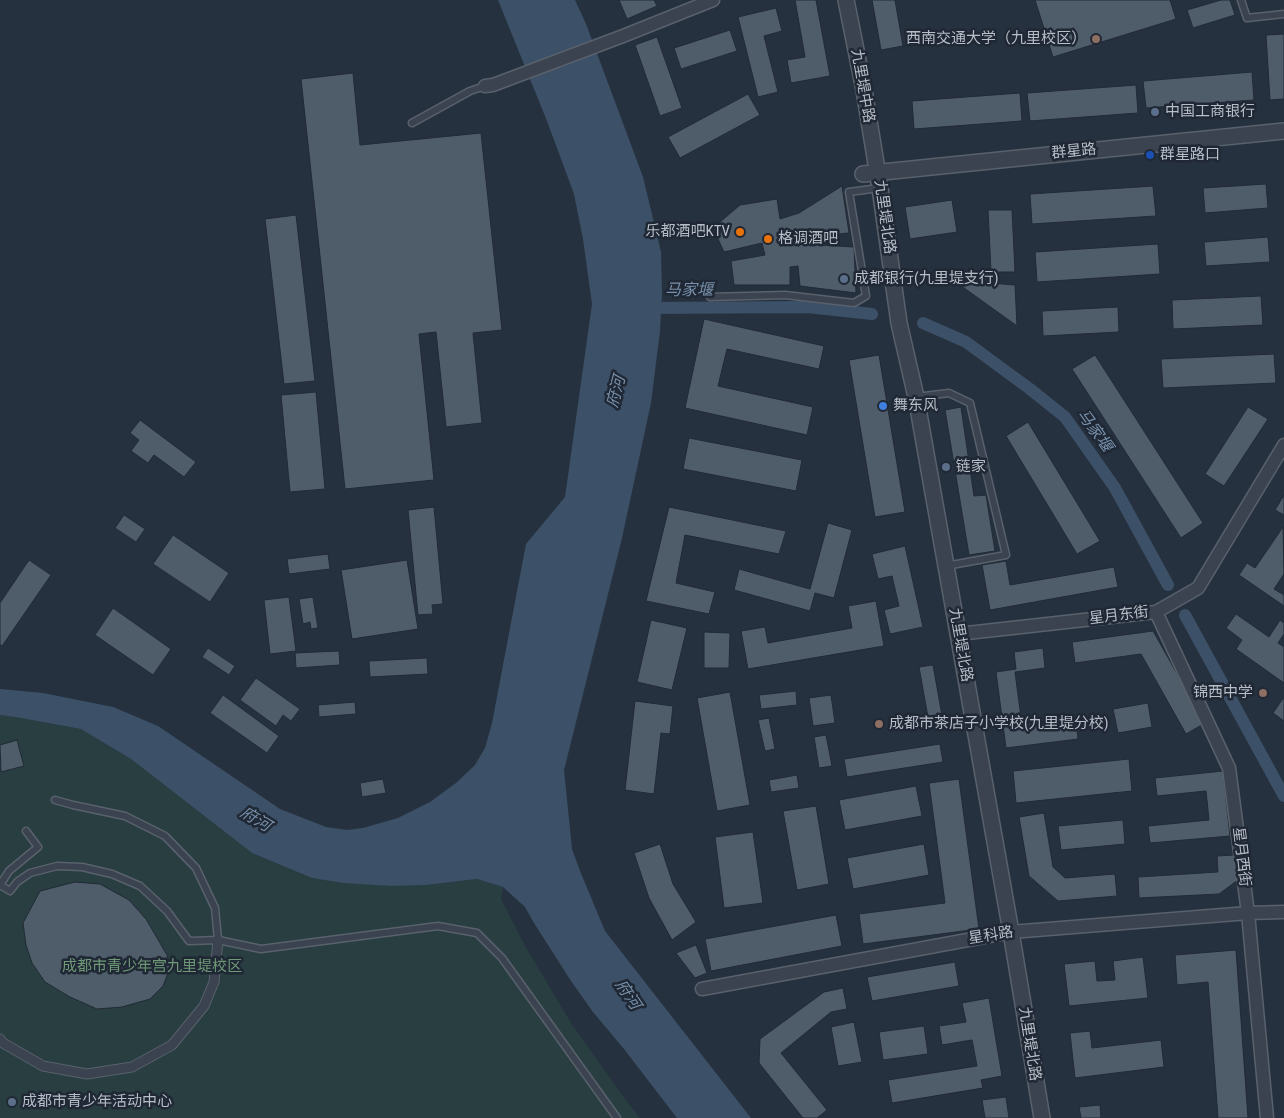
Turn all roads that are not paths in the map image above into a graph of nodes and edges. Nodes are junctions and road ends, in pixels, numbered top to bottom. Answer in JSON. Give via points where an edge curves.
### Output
{"nodes":[{"id":1,"x":713,"y":0,"type":"edge"},
{"id":2,"x":846,"y":0,"type":"edge"},
{"id":3,"x":1241,"y":0,"type":"edge"},
{"id":4,"x":1284,"y":14,"type":"edge"},
{"id":5,"x":489,"y":85,"type":"joint"},
{"id":6,"x":412,"y":123,"type":"dead end"},
{"id":7,"x":1284,"y":131,"type":"edge"},
{"id":8,"x":870,"y":173,"type":"junction"},
{"id":9,"x":880,"y":188,"type":"junction"},
{"id":10,"x":710,"y":297,"type":"dead end"},
{"id":11,"x":916,"y":397,"type":"junction"},
{"id":12,"x":1284,"y":445,"type":"edge"},
{"id":13,"x":946,"y":566,"type":"junction"},
{"id":14,"x":1156,"y":612,"type":"junction"},
{"id":15,"x":958,"y":634,"type":"junction"},
{"id":16,"x":55,"y":800,"type":"dead end"},
{"id":17,"x":26,"y":831,"type":"dead end"},
{"id":18,"x":0,"y":885,"type":"edge"},
{"id":19,"x":1284,"y":912,"type":"edge"},
{"id":20,"x":1248,"y":913,"type":"junction"},
{"id":21,"x":1011,"y":932,"type":"junction"},
{"id":22,"x":218,"y":940,"type":"junction"},
{"id":23,"x":702,"y":988,"type":"dead end"},
{"id":24,"x":0,"y":1039,"type":"edge"},
{"id":25,"x":617,"y":1118,"type":"edge"},
{"id":26,"x":1042,"y":1118,"type":"edge"},
{"id":27,"x":1267,"y":1118,"type":"edge"}],
"edges":[{"from":1,"to":5,"type":"street"},
{"from":2,"to":8,"type":"street","name":"九里堤中路","via":[[864,90]]},
{"from":3,"to":4,"type":"lane","via":[[1247,18]]},
{"from":5,"to":6,"type":"lane","via":[[470,91]]},
{"from":7,"to":8,"type":"street","name":"群星路"},
{"from":8,"to":9,"type":"street","name":"九里堤北路"},
{"from":9,"to":10,"type":"lane","via":[[849,192],[866,296],[854,303],[785,295]]},
{"from":9,"to":11,"type":"street","name":"九里堤北路","via":[[899,324]]},
{"from":11,"to":13,"type":"street","name":"九里堤北路"},
{"from":11,"to":13,"type":"lane","via":[[949,393],[970,403],[1006,555]]},
{"from":12,"to":14,"type":"street","name":"星月东街","via":[[1198,588]]},
{"from":13,"to":15,"type":"street","name":"九里堤北路"},
{"from":14,"to":15,"type":"street","name":"星月东街"},
{"from":14,"to":20,"type":"street","name":"星月西街","via":[[1230,768]]},
{"from":15,"to":21,"type":"street","name":"九里堤北路"},
{"from":16,"to":22,"type":"lane","via":[[125,816],[165,836],[196,868],[215,908]]},
{"from":17,"to":18,"type":"lane","via":[[38,847],[10,871]]},
{"from":18,"to":22,"type":"lane","via":[[10,891],[30,873],[57,866],[82,867],[112,874],[140,886],[167,911],[189,941]]},
{"from":19,"to":20,"type":"street","name":"星科路"},
{"from":20,"to":21,"type":"street","name":"星科路"},
{"from":20,"to":27,"type":"street","name":"星月西街"},
{"from":21,"to":23,"type":"street","name":"星科路"},
{"from":21,"to":26,"type":"street","name":"九里堤北路"},
{"from":22,"to":24,"type":"street","via":[[214,982],[204,1006],[172,1045],[132,1067],[87,1074],[43,1066]]},
{"from":22,"to":25,"type":"lane","via":[[261,949],[438,926],[477,933],[502,958]]}]}
